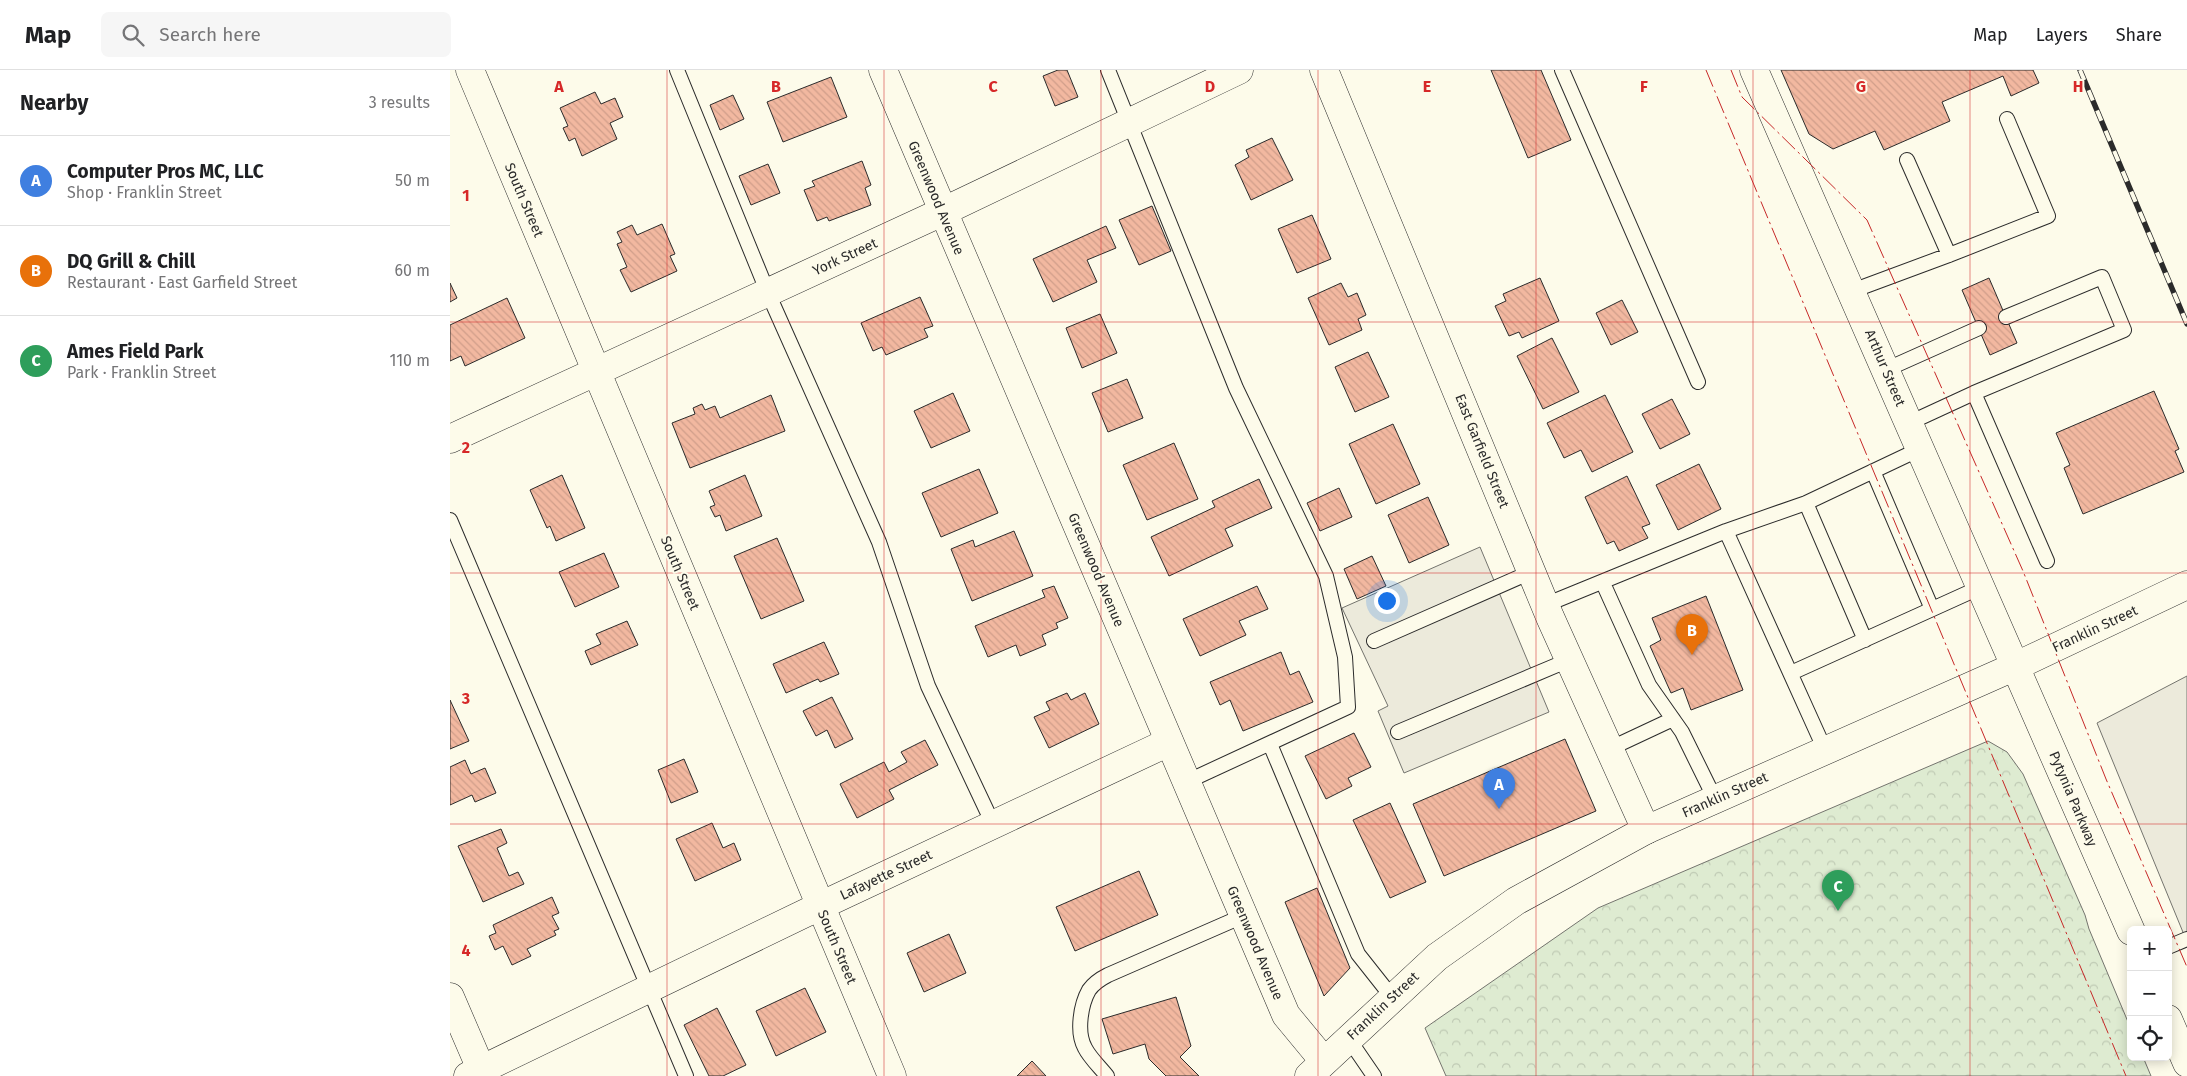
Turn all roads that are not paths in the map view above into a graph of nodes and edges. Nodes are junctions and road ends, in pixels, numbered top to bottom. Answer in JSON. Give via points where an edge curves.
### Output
{"nodes":[{"id":1,"x":470,"y":70,"type":"edge"},
{"id":2,"x":677,"y":70,"type":"edge"},
{"id":3,"x":883,"y":70,"type":"edge"},
{"id":4,"x":1108,"y":70,"type":"edge"},
{"id":5,"x":1239,"y":70,"type":"edge"},
{"id":6,"x":1324,"y":70,"type":"edge"},
{"id":7,"x":1562,"y":70,"type":"edge"},
{"id":8,"x":1754,"y":70,"type":"edge"},
{"id":9,"x":2007,"y":119,"type":"dead end"},
{"id":10,"x":1130,"y":122,"type":"junction"},
{"id":11,"x":1907,"y":160,"type":"dead end"},
{"id":12,"x":942,"y":212,"type":"junction"},
{"id":13,"x":1948,"y":255,"type":"junction"},
{"id":14,"x":1852,"y":291,"type":"junction"},
{"id":15,"x":768,"y":292,"type":"junction"},
{"id":16,"x":2006,"y":317,"type":"dead end"},
{"id":17,"x":1979,"y":328,"type":"dead end"},
{"id":18,"x":1885,"y":370,"type":"junction"},
{"id":19,"x":596,"y":372,"type":"junction"},
{"id":20,"x":1698,"y":382,"type":"dead end"},
{"id":21,"x":1974,"y":393,"type":"junction"},
{"id":22,"x":1909,"y":423,"type":"junction"},
{"id":23,"x":450,"y":439,"type":"edge"},
{"id":24,"x":1920,"y":449,"type":"junction"},
{"id":25,"x":1873,"y":471,"type":"junction"},
{"id":26,"x":1806,"y":502,"type":"junction"},
{"id":27,"x":450,"y":520,"type":"edge"},
{"id":28,"x":1726,"y":531,"type":"junction"},
{"id":29,"x":2047,"y":561,"type":"dead end"},
{"id":30,"x":1532,"y":572,"type":"junction"},
{"id":31,"x":1603,"y":583,"type":"junction"},
{"id":32,"x":2187,"y":585,"type":"edge"},
{"id":33,"x":1981,"y":587,"type":"junction"},
{"id":34,"x":1545,"y":605,"type":"junction"},
{"id":35,"x":1932,"y":609,"type":"junction"},
{"id":36,"x":1865,"y":640,"type":"junction"},
{"id":37,"x":1374,"y":641,"type":"dead end"},
{"id":38,"x":1569,"y":660,"type":"junction"},
{"id":39,"x":2016,"y":666,"type":"junction"},
{"id":40,"x":1791,"y":674,"type":"junction"},
{"id":41,"x":1673,"y":719,"type":"junction"},
{"id":42,"x":1398,"y":732,"type":"dead end"},
{"id":43,"x":1169,"y":742,"type":"junction"},
{"id":44,"x":1270,"y":744,"type":"junction"},
{"id":45,"x":1609,"y":749,"type":"junction"},
{"id":46,"x":1826,"y":750,"type":"junction"},
{"id":47,"x":1186,"y":782,"type":"junction"},
{"id":48,"x":1714,"y":799,"type":"junction"},
{"id":49,"x":993,"y":824,"type":"junction"},
{"id":50,"x":1646,"y":830,"type":"junction"},
{"id":51,"x":820,"y":906,"type":"junction"},
{"id":52,"x":1243,"y":916,"type":"junction"},
{"id":53,"x":2129,"y":926,"type":"edge"},
{"id":54,"x":2187,"y":939,"type":"edge"},
{"id":55,"x":2172,"y":945,"type":"edge"},
{"id":56,"x":650,"y":988,"type":"junction"},
{"id":57,"x":450,"y":997,"type":"edge"},
{"id":58,"x":1392,"y":997,"type":"junction"},
{"id":59,"x":2172,"y":1028,"type":"edge"},
{"id":60,"x":1348,"y":1038,"type":"junction"},
{"id":61,"x":2187,"y":1063,"type":"edge"},
{"id":62,"x":1316,"y":1068,"type":"edge"},
{"id":63,"x":478,"y":1074,"type":"edge"},
{"id":64,"x":686,"y":1076,"type":"edge"},
{"id":65,"x":892,"y":1076,"type":"edge"},
{"id":66,"x":1107,"y":1076,"type":"edge"},
{"id":67,"x":1374,"y":1076,"type":"edge"}],
"edges":[{"from":1,"to":19,"type":"street","name":"South Street"},
{"from":2,"to":15,"type":"lane"},
{"from":3,"to":12,"type":"street","name":"Greenwood Avenue"},
{"from":4,"to":10,"type":"lane"},
{"from":5,"to":10,"type":"street","name":"York Street"},
{"from":6,"to":30,"type":"street","name":"East Garfield Street"},
{"from":7,"to":20,"type":"lane"},
{"from":8,"to":14,"type":"street","name":"Arthur Street"},
{"from":9,"to":13,"type":"lane","via":[[2048,216]]},
{"from":10,"to":12,"type":"street","name":"York Street"},
{"from":10,"to":44,"type":"lane","via":[[1236,388],[1326,576],[1343,648],[1348,707]]},
{"from":11,"to":13,"type":"lane"},
{"from":12,"to":15,"type":"street","name":"York Street"},
{"from":12,"to":43,"type":"street","name":"Greenwood Avenue"},
{"from":13,"to":14,"type":"lane"},
{"from":14,"to":18,"type":"street","name":"Arthur Street"},
{"from":15,"to":19,"type":"street","name":"York Street"},
{"from":15,"to":49,"type":"lane","via":[[879,542],[928,686]]},
{"from":16,"to":21,"type":"lane","via":[[2102,277],[2124,330]]},
{"from":17,"to":18,"type":"lane"},
{"from":18,"to":22,"type":"street","name":"Arthur Street"},
{"from":19,"to":23,"type":"street","name":"York Street"},
{"from":19,"to":51,"type":"street","name":"South Street"},
{"from":21,"to":22,"type":"lane"},
{"from":21,"to":29,"type":"lane"},
{"from":22,"to":24,"type":"street","name":"Arthur Street"},
{"from":24,"to":25,"type":"lane"},
{"from":24,"to":33,"type":"street","name":"Arthur Street"},
{"from":25,"to":26,"type":"lane"},
{"from":25,"to":35,"type":"lane"},
{"from":26,"to":28,"type":"lane"},
{"from":26,"to":36,"type":"lane"},
{"from":27,"to":56,"type":"lane"},
{"from":28,"to":31,"type":"lane"},
{"from":28,"to":40,"type":"lane"},
{"from":30,"to":34,"type":"street","name":"East Garfield Street"},
{"from":30,"to":37,"type":"lane"},
{"from":31,"to":34,"type":"lane"},
{"from":31,"to":41,"type":"lane","via":[[1649,684]]},
{"from":32,"to":39,"type":"street","name":"Franklin Street"},
{"from":33,"to":35,"type":"lane"},
{"from":33,"to":39,"type":"street","name":"Arthur Street"},
{"from":34,"to":38,"type":"street","name":"East Garfield Street"},
{"from":35,"to":36,"type":"lane"},
{"from":36,"to":40,"type":"lane"},
{"from":38,"to":42,"type":"lane"},
{"from":38,"to":45,"type":"street","name":"East Garfield Street"},
{"from":39,"to":46,"type":"street","name":"Franklin Street"},
{"from":39,"to":53,"type":"street","name":"Pytynia Parkway"},
{"from":40,"to":46,"type":"lane"},
{"from":41,"to":45,"type":"lane"},
{"from":41,"to":48,"type":"lane"},
{"from":43,"to":47,"type":"street","name":"Greenwood Avenue"},
{"from":43,"to":49,"type":"street","name":"Lafayette Street"},
{"from":44,"to":47,"type":"lane"},
{"from":44,"to":58,"type":"lane","via":[[1358,954]]},
{"from":45,"to":50,"type":"street","name":"East Garfield Street"},
{"from":46,"to":48,"type":"street","name":"Franklin Street"},
{"from":47,"to":52,"type":"street","name":"Greenwood Avenue"},
{"from":48,"to":50,"type":"street","name":"Franklin Street"},
{"from":49,"to":51,"type":"street","name":"Lafayette Street"},
{"from":50,"to":58,"type":"street","name":"Franklin Street","via":[[1516,901],[1436,957]]},
{"from":51,"to":56,"type":"street","name":"Lafayette Street"},
{"from":51,"to":65,"type":"street","name":"South Street"},
{"from":52,"to":62,"type":"street","name":"Greenwood Avenue","via":[[1286,1015]]},
{"from":52,"to":66,"type":"lane","via":[[1143,958],[1093,985],[1083,1004],[1084,1046]]},
{"from":54,"to":55,"type":"lane"},
{"from":56,"to":63,"type":"street","name":"Lafayette Street"},
{"from":56,"to":64,"type":"lane"},
{"from":57,"to":63,"type":"street"},
{"from":58,"to":60,"type":"street","name":"Franklin Street"},
{"from":59,"to":61,"type":"street"},
{"from":60,"to":62,"type":"street","name":"Franklin Street"},
{"from":60,"to":67,"type":"lane"}]}
